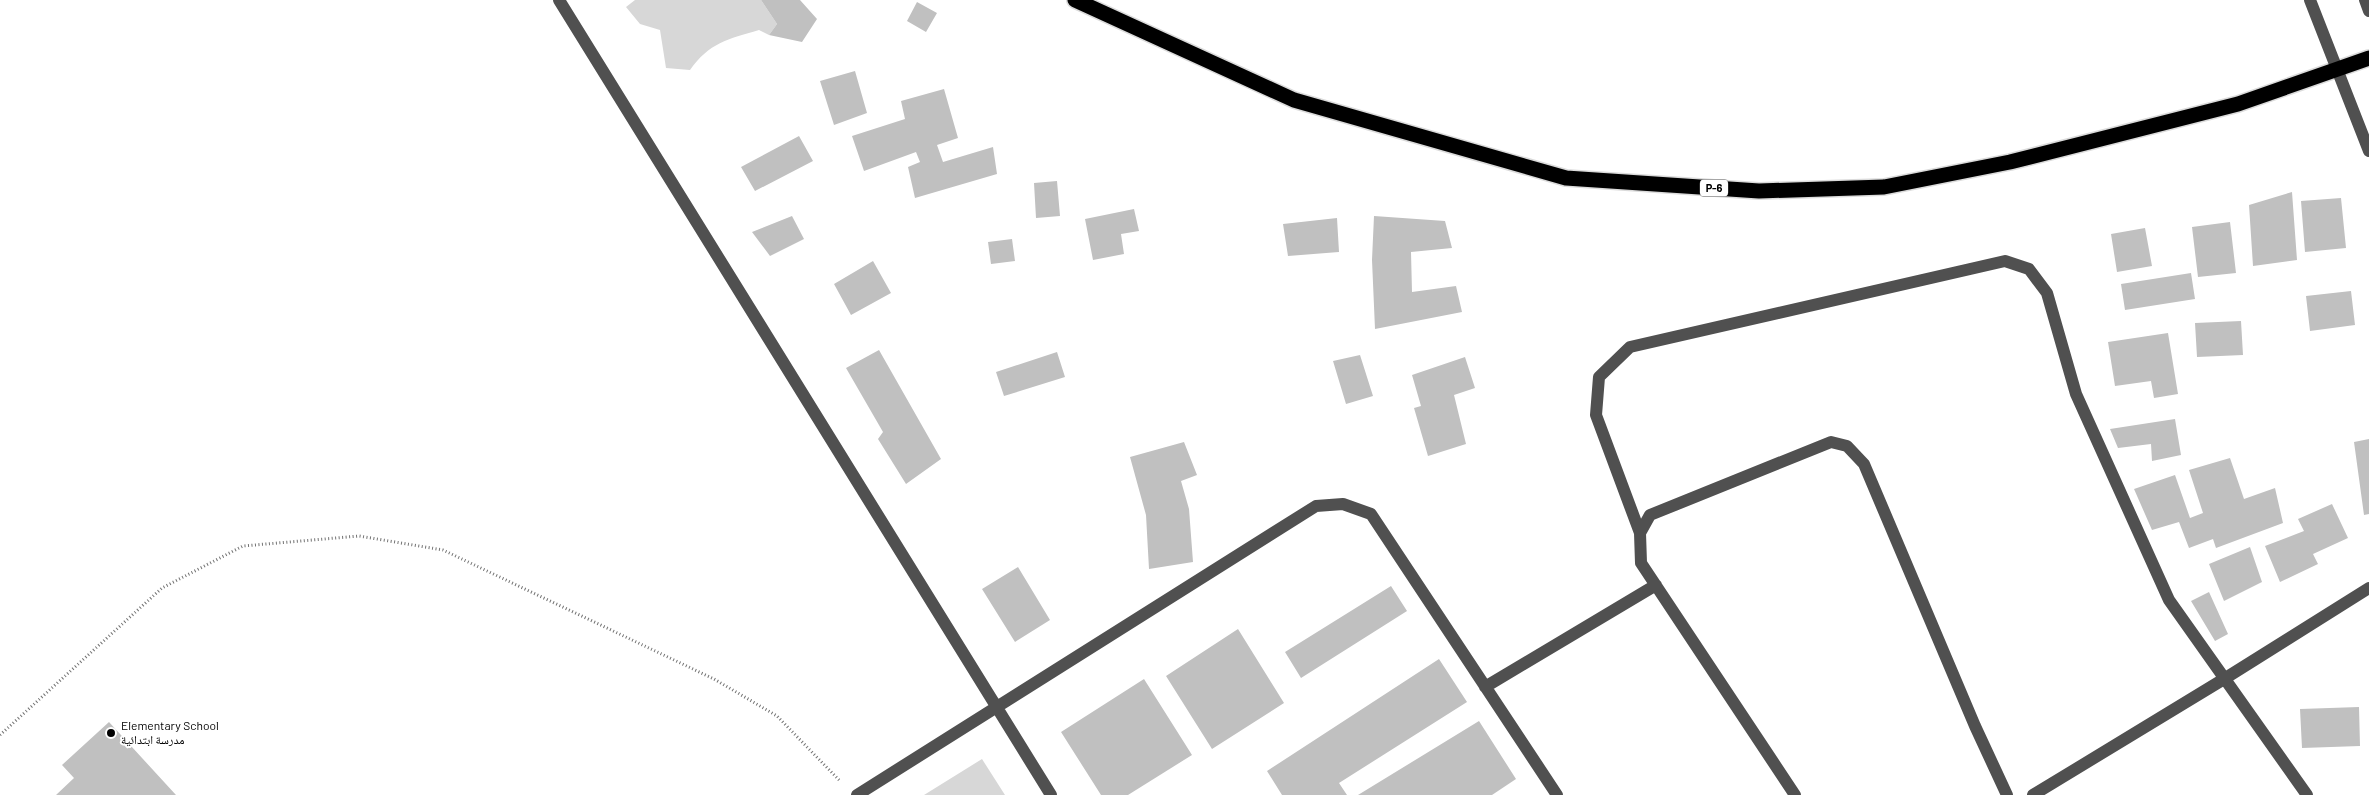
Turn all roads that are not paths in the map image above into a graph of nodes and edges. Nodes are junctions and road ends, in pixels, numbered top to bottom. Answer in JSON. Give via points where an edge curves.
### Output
{"nodes":[{"id":1,"x":559,"y":0,"type":"edge"},
{"id":2,"x":1075,"y":0,"type":"edge"},
{"id":3,"x":2310,"y":0,"type":"edge"},
{"id":4,"x":2365,"y":0,"type":"edge"},
{"id":5,"x":2369,"y":11,"type":"edge"},
{"id":6,"x":2369,"y":58,"type":"edge"},
{"id":7,"x":2337,"y":71,"type":"junction"},
{"id":8,"x":2369,"y":151,"type":"edge"},
{"id":9,"x":1640,"y":533,"type":"junction"},
{"id":10,"x":1656,"y":586,"type":"junction"},
{"id":11,"x":2369,"y":588,"type":"edge"},
{"id":12,"x":2224,"y":679,"type":"junction"},
{"id":13,"x":1485,"y":687,"type":"junction"},
{"id":14,"x":996,"y":709,"type":"junction"},
{"id":15,"x":852,"y":791,"type":"edge"},
{"id":16,"x":1051,"y":795,"type":"edge"},
{"id":17,"x":1556,"y":795,"type":"edge"},
{"id":18,"x":1795,"y":795,"type":"edge"},
{"id":19,"x":2007,"y":795,"type":"edge"},
{"id":20,"x":2033,"y":795,"type":"edge"},
{"id":21,"x":2307,"y":795,"type":"edge"}],
"edges":[{"from":1,"to":14,"type":"street"},
{"from":2,"to":7,"type":"highway","number":"P-6","via":[[1294,100],[1566,178],[1759,191],[1884,187],[2010,162],[2238,104]]},
{"from":3,"to":7,"type":"street"},
{"from":4,"to":5,"type":"street"},
{"from":6,"to":7,"type":"highway","number":"P-6"},
{"from":7,"to":8,"type":"street"},
{"from":9,"to":10,"type":"street","via":[[1641,563]]},
{"from":9,"to":12,"type":"street","via":[[1596,415],[1599,377],[1630,347],[2005,262],[2029,270],[2047,293],[2076,394],[2169,600]]},
{"from":9,"to":19,"type":"street","via":[[1650,515],[1831,442],[1847,446],[1864,464]]},
{"from":10,"to":13,"type":"street"},
{"from":10,"to":18,"type":"street"},
{"from":11,"to":12,"type":"street"},
{"from":12,"to":20,"type":"street"},
{"from":12,"to":21,"type":"street"},
{"from":13,"to":14,"type":"street","via":[[1371,514],[1343,504],[1316,506]]},
{"from":13,"to":17,"type":"street"},
{"from":14,"to":15,"type":"street"},
{"from":14,"to":16,"type":"street"}]}
